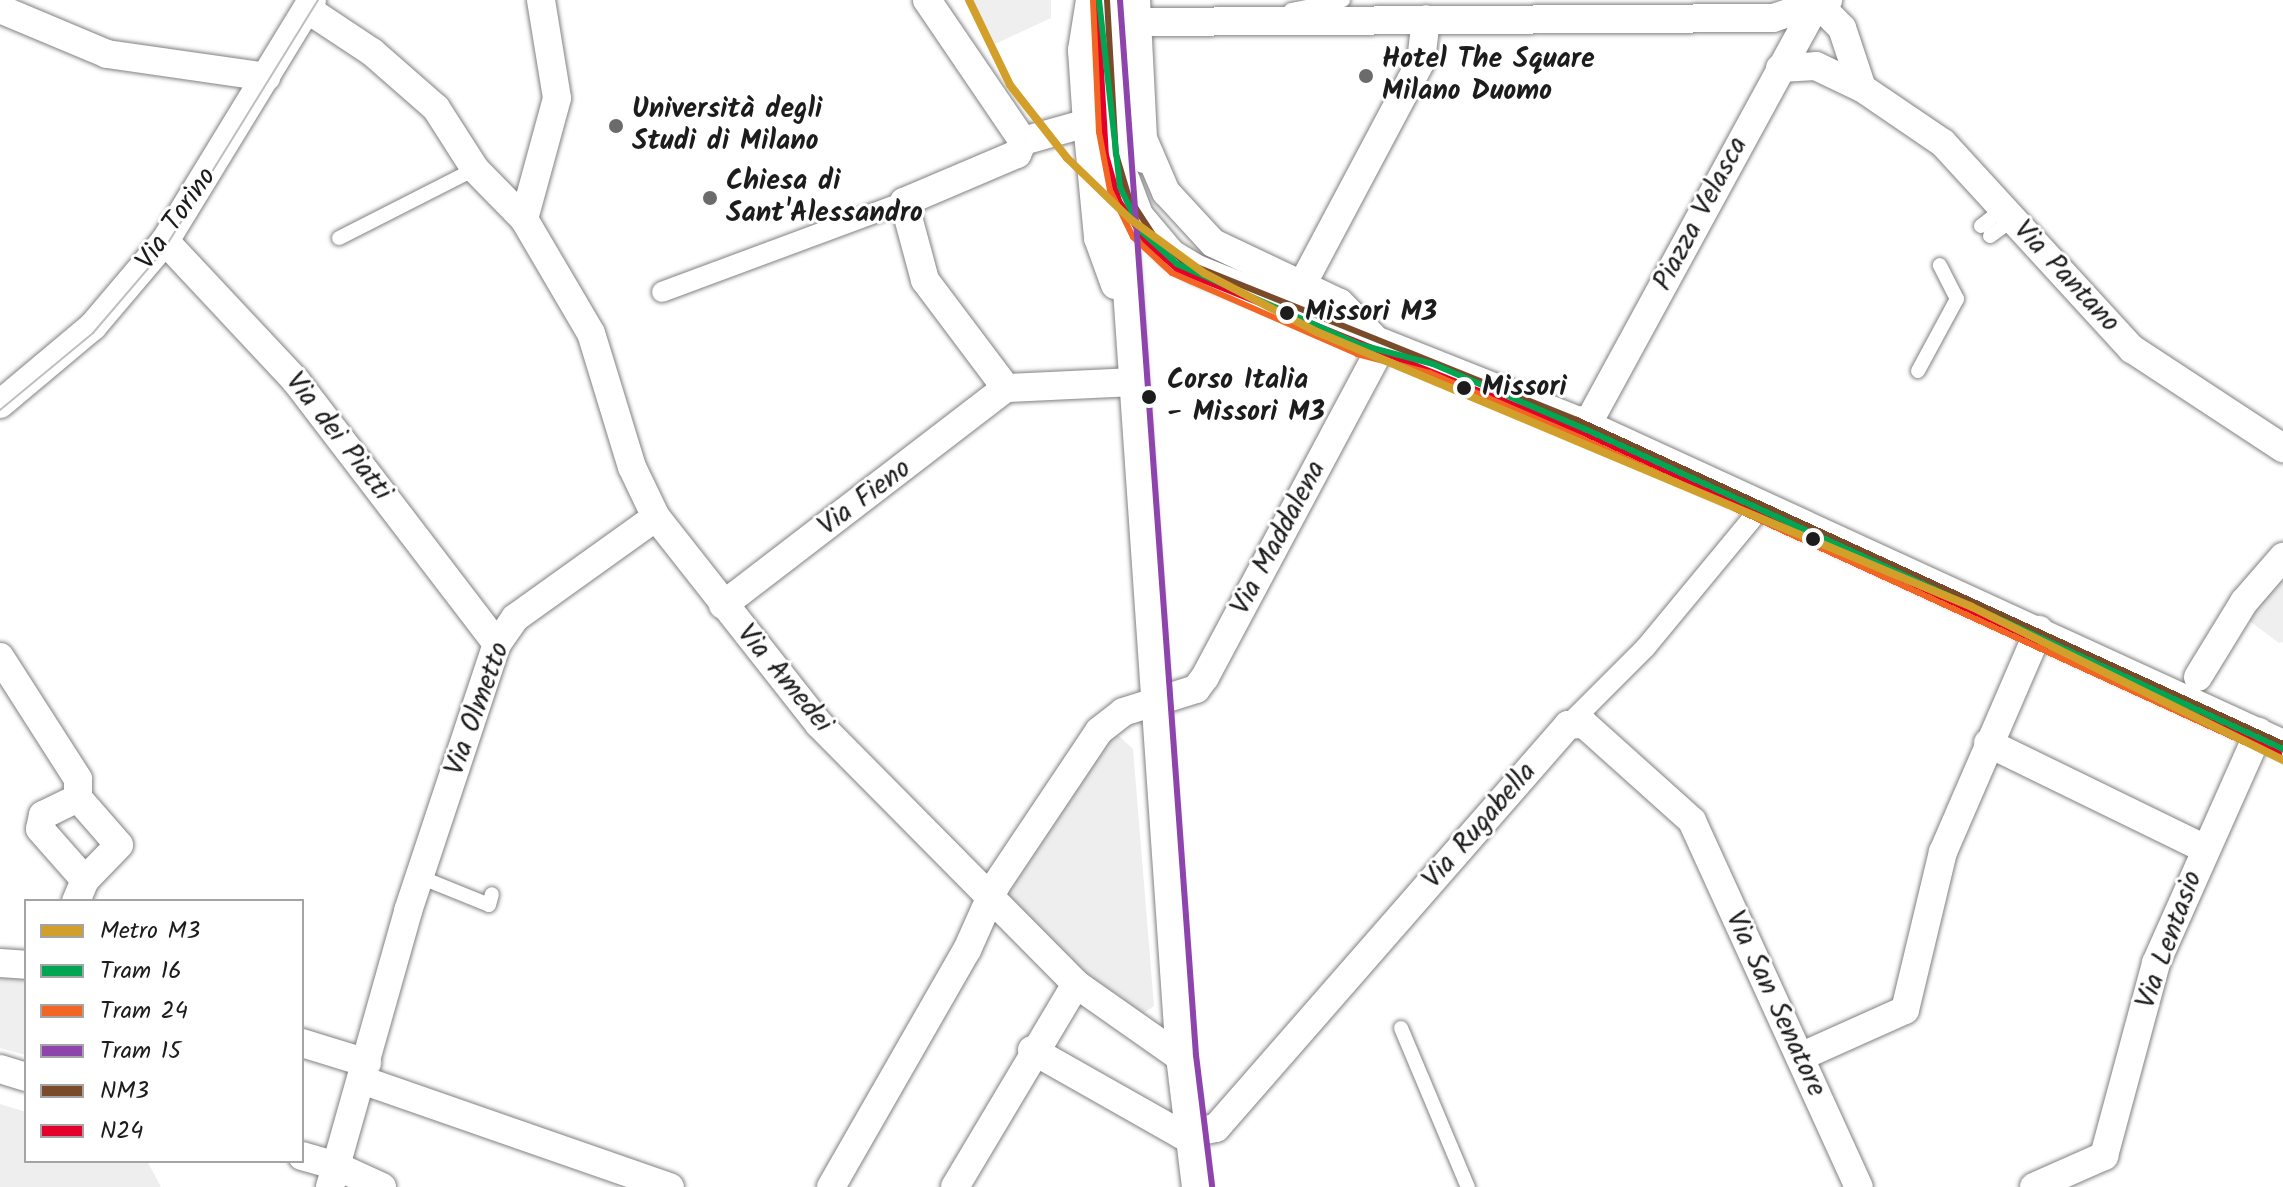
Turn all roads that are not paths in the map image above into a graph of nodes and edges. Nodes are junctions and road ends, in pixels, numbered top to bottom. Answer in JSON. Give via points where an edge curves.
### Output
{"nodes":[{"id":1,"x":541,"y":0,"type":"edge"},
{"id":2,"x":927,"y":0,"type":"edge"},
{"id":3,"x":1090,"y":0,"type":"edge"},
{"id":4,"x":1107,"y":0,"type":"edge"},
{"id":5,"x":1343,"y":0,"type":"edge"},
{"id":6,"x":1821,"y":1,"type":"edge"},
{"id":7,"x":310,"y":5,"type":"edge"},
{"id":8,"x":0,"y":9,"type":"edge"},
{"id":9,"x":1136,"y":11,"type":"edge"},
{"id":10,"x":1426,"y":19,"type":"junction"},
{"id":11,"x":1243,"y":20,"type":"junction"},
{"id":12,"x":1780,"y":68,"type":"junction"},
{"id":13,"x":266,"y":77,"type":"junction"},
{"id":14,"x":1862,"y":88,"type":"junction"},
{"id":15,"x":1087,"y":123,"type":"junction"},
{"id":16,"x":1023,"y":141,"type":"junction"},
{"id":17,"x":1144,"y":141,"type":"junction"},
{"id":18,"x":1116,"y":154,"type":"junction"},
{"id":19,"x":486,"y":177,"type":"junction"},
{"id":20,"x":904,"y":202,"type":"junction"},
{"id":21,"x":1139,"y":215,"type":"junction"},
{"id":22,"x":524,"y":219,"type":"junction"},
{"id":23,"x":339,"y":238,"type":"dead end"},
{"id":24,"x":165,"y":241,"type":"junction"},
{"id":25,"x":1946,"y":259,"type":"dead end"},
{"id":26,"x":1122,"y":266,"type":"junction"},
{"id":27,"x":1302,"y":285,"type":"junction"},
{"id":28,"x":662,"y":292,"type":"dead end"},
{"id":29,"x":1125,"y":304,"type":"junction"},
{"id":30,"x":1381,"y":347,"type":"junction"},
{"id":31,"x":1918,"y":371,"type":"dead end"},
{"id":32,"x":1131,"y":382,"type":"junction"},
{"id":33,"x":1006,"y":388,"type":"junction"},
{"id":34,"x":0,"y":404,"type":"edge"},
{"id":35,"x":1587,"y":425,"type":"junction"},
{"id":36,"x":2283,"y":448,"type":"edge"},
{"id":37,"x":1765,"y":503,"type":"junction"},
{"id":38,"x":656,"y":517,"type":"junction"},
{"id":39,"x":2283,"y":557,"type":"edge"},
{"id":40,"x":723,"y":605,"type":"junction"},
{"id":41,"x":2039,"y":630,"type":"junction"},
{"id":42,"x":497,"y":644,"type":"junction"},
{"id":43,"x":0,"y":657,"type":"edge"},
{"id":44,"x":2198,"y":677,"type":"dead end"},
{"id":45,"x":1156,"y":706,"type":"junction"},
{"id":46,"x":1568,"y":725,"type":"junction"},
{"id":47,"x":2271,"y":738,"type":"edge"},
{"id":48,"x":1988,"y":743,"type":"junction"},
{"id":49,"x":78,"y":798,"type":"junction"},
{"id":50,"x":2203,"y":848,"type":"junction"},
{"id":51,"x":420,"y":877,"type":"junction"},
{"id":52,"x":80,"y":890,"type":"edge"},
{"id":53,"x":492,"y":894,"type":"dead end"},
{"id":54,"x":992,"y":895,"type":"junction"},
{"id":55,"x":0,"y":963,"type":"edge"},
{"id":56,"x":24,"y":965,"type":"edge"},
{"id":57,"x":1076,"y":984,"type":"junction"},
{"id":58,"x":1401,"y":1028,"type":"dead end"},
{"id":59,"x":304,"y":1044,"type":"edge"},
{"id":60,"x":1032,"y":1050,"type":"junction"},
{"id":61,"x":1180,"y":1057,"type":"junction"},
{"id":62,"x":1800,"y":1057,"type":"junction"},
{"id":63,"x":0,"y":1069,"type":"edge"},
{"id":64,"x":365,"y":1072,"type":"junction"},
{"id":65,"x":24,"y":1076,"type":"edge"},
{"id":66,"x":1188,"y":1136,"type":"junction"},
{"id":67,"x":304,"y":1157,"type":"edge"},
{"id":68,"x":333,"y":1177,"type":"edge"},
{"id":69,"x":382,"y":1187,"type":"edge"},
{"id":70,"x":670,"y":1187,"type":"edge"},
{"id":71,"x":831,"y":1187,"type":"edge"},
{"id":72,"x":955,"y":1187,"type":"edge"},
{"id":73,"x":1196,"y":1187,"type":"edge"},
{"id":74,"x":1468,"y":1187,"type":"edge"},
{"id":75,"x":1859,"y":1187,"type":"edge"},
{"id":76,"x":2034,"y":1187,"type":"edge"}],
"edges":[{"from":1,"to":22,"type":"street","via":[[557,98]]},
{"from":2,"to":16,"type":"street"},
{"from":3,"to":15,"type":"street","via":[[1082,50]]},
{"from":4,"to":18,"type":"street"},
{"from":5,"to":11,"type":"lane"},
{"from":6,"to":10,"type":"street","via":[[1773,18]]},
{"from":6,"to":12,"type":"street","name":"Piazza Velasca"},
{"from":6,"to":14,"type":"street","via":[[1842,28]]},
{"from":7,"to":13,"type":"street","name":"Via Torino"},
{"from":7,"to":19,"type":"street","name":"Via Amedei","via":[[436,108]]},
{"from":8,"to":13,"type":"street","via":[[107,54]]},
{"from":9,"to":11,"type":"street"},
{"from":9,"to":17,"type":"street"},
{"from":10,"to":11,"type":"street"},
{"from":10,"to":27,"type":"street","via":[[1421,61]]},
{"from":12,"to":14,"type":"street","name":"Via Pantano","via":[[1816,66]]},
{"from":12,"to":35,"type":"street","name":"Piazza Velasca"},
{"from":13,"to":24,"type":"street","name":"Via Torino"},
{"from":14,"to":36,"type":"street","name":"Via Pantano","via":[[1943,143],[1997,223],[2156,371]]},
{"from":15,"to":16,"type":"street"},
{"from":15,"to":29,"type":"street","via":[[1098,238]]},
{"from":16,"to":20,"type":"street","via":[[1017,154]]},
{"from":17,"to":21,"type":"street"},
{"from":17,"to":27,"type":"street","via":[[1166,192],[1197,229]]},
{"from":18,"to":21,"type":"street"},
{"from":18,"to":26,"type":"street"},
{"from":19,"to":22,"type":"street","name":"Via Amedei"},
{"from":19,"to":23,"type":"lane"},
{"from":20,"to":28,"type":"street"},
{"from":20,"to":33,"type":"street","via":[[925,280]]},
{"from":21,"to":26,"type":"street"},
{"from":21,"to":30,"type":"street","via":[[1184,262]]},
{"from":22,"to":38,"type":"street","name":"Via Amedei","via":[[583,315]]},
{"from":24,"to":34,"type":"street","name":"Via Torino","via":[[93,326]]},
{"from":24,"to":42,"type":"street","name":"Via dei Piatti","via":[[296,381]]},
{"from":25,"to":31,"type":"lane","via":[[1957,299]]},
{"from":26,"to":29,"type":"street"},
{"from":27,"to":30,"type":"street","via":[[1340,303]]},
{"from":29,"to":32,"type":"street"},
{"from":30,"to":35,"type":"street","via":[[1451,366]]},
{"from":30,"to":45,"type":"street","name":"Via Maddalena","via":[[1205,677]]},
{"from":32,"to":33,"type":"street"},
{"from":32,"to":45,"type":"street"},
{"from":33,"to":40,"type":"street","name":"Via Fieno"},
{"from":35,"to":37,"type":"street"},
{"from":37,"to":41,"type":"street"},
{"from":37,"to":46,"type":"street","name":"Via Rugabella","via":[[1646,647]]},
{"from":38,"to":40,"type":"street","name":"Via Amedei"},
{"from":38,"to":42,"type":"street","name":"Via Olmetto","via":[[515,618]]},
{"from":39,"to":44,"type":"street","via":[[2244,602]]},
{"from":40,"to":54,"type":"street","name":"Via Amedei","via":[[819,724]]},
{"from":41,"to":47,"type":"street"},
{"from":41,"to":48,"type":"street"},
{"from":42,"to":51,"type":"street","name":"Via Olmetto"},
{"from":43,"to":49,"type":"street","via":[[78,779]]},
{"from":45,"to":54,"type":"street","name":"Via Maddalena","via":[[1123,712],[1099,731]]},
{"from":45,"to":61,"type":"street"},
{"from":46,"to":62,"type":"street","name":"Via San Senatore","via":[[1584,724],[1692,821]]},
{"from":46,"to":66,"type":"street","name":"Via Rugabella","via":[[1216,1128]]},
{"from":47,"to":50,"type":"street","name":"Via Lentasio"},
{"from":48,"to":50,"type":"street"},
{"from":48,"to":62,"type":"street","via":[[1943,852],[1905,986],[1905,1010]]},
{"from":49,"to":52,"type":"street","via":[[119,845]]},
{"from":49,"to":52,"type":"street","via":[[43,815],[40,829]]},
{"from":50,"to":76,"type":"street","name":"Via Lentasio","via":[[2156,963],[2104,1156]]},
{"from":51,"to":53,"type":"lane","via":[[489,905]]},
{"from":51,"to":64,"type":"street","name":"Via Olmetto"},
{"from":54,"to":57,"type":"street","name":"Via Amedei"},
{"from":54,"to":71,"type":"street","name":"Via Maddalena"},
{"from":55,"to":56,"type":"street"},
{"from":57,"to":60,"type":"street"},
{"from":57,"to":61,"type":"street","name":"Via Amedei"},
{"from":58,"to":74,"type":"lane"},
{"from":59,"to":64,"type":"street"},
{"from":60,"to":66,"type":"street"},
{"from":60,"to":72,"type":"street"},
{"from":61,"to":66,"type":"street"},
{"from":62,"to":75,"type":"street","name":"Via San Senatore"},
{"from":63,"to":65,"type":"street"},
{"from":64,"to":68,"type":"street","name":"Via Olmetto"},
{"from":64,"to":70,"type":"street"},
{"from":66,"to":73,"type":"street"},
{"from":67,"to":68,"type":"street"},
{"from":68,"to":69,"type":"street"}]}
